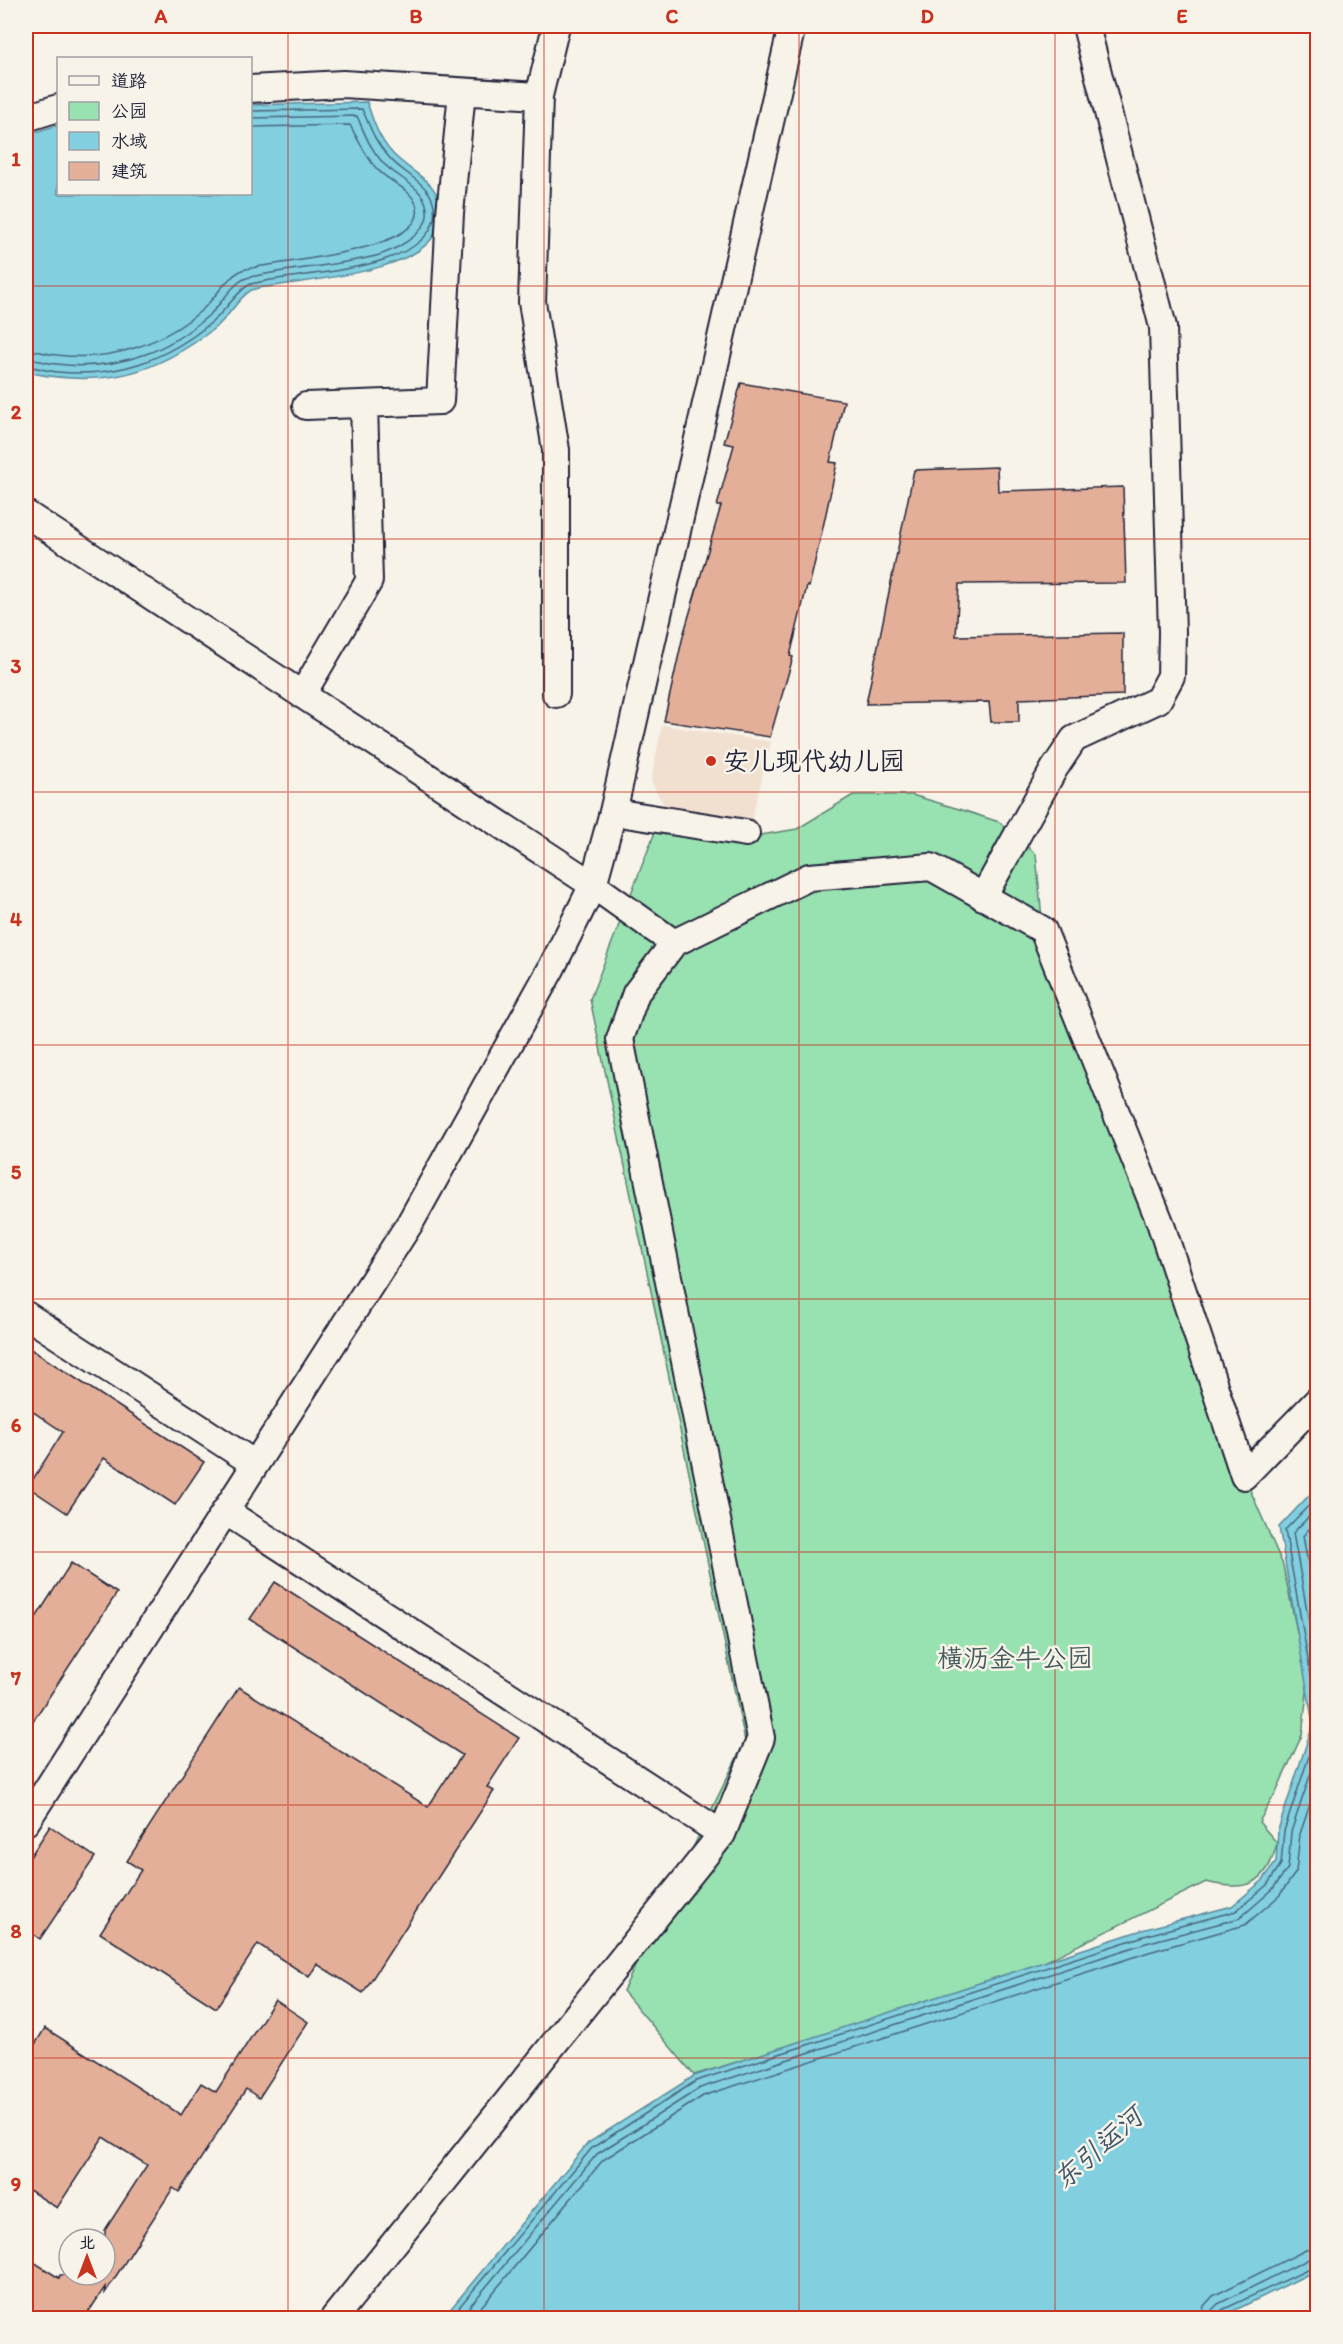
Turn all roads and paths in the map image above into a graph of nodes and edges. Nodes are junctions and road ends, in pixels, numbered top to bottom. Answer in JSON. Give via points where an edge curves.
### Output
{"nodes":[{"id":1,"x":556,"y":26,"type":"edge"},
{"id":2,"x":792,"y":26,"type":"edge"},
{"id":3,"x":1086,"y":26,"type":"edge"},
{"id":4,"x":252,"y":89,"type":"edge"},
{"id":5,"x":462,"y":92,"type":"junction"},
{"id":6,"x":538,"y":96,"type":"junction"},
{"id":7,"x":57,"y":108,"type":"edge"},
{"id":8,"x":26,"y":118,"type":"edge"},
{"id":9,"x":364,"y":404,"type":"junction"},
{"id":10,"x":306,"y":406,"type":"dead end"},
{"id":11,"x":26,"y":514,"type":"edge"},
{"id":12,"x":556,"y":694,"type":"dead end"},
{"id":13,"x":302,"y":695,"type":"junction"},
{"id":14,"x":614,"y":812,"type":"junction"},
{"id":15,"x":746,"y":833,"type":"dead end"},
{"id":16,"x":592,"y":885,"type":"junction"},
{"id":17,"x":983,"y":897,"type":"junction"},
{"id":18,"x":674,"y":943,"type":"junction"},
{"id":19,"x":26,"y":1315,"type":"edge"},
{"id":20,"x":1317,"y":1400,"type":"edge"},
{"id":21,"x":255,"y":1464,"type":"junction"},
{"id":22,"x":225,"y":1511,"type":"junction"},
{"id":23,"x":26,"y":1822,"type":"edge"},
{"id":24,"x":722,"y":1834,"type":"junction"},
{"id":25,"x":334,"y":2319,"type":"edge"}],
"edges":[{"from":1,"to":6,"type":"street"},
{"from":2,"to":14,"type":"street"},
{"from":3,"to":17,"type":"street","via":[[1163,327],[1171,676],[1158,700],[1074,739]]},
{"from":4,"to":5,"type":"street","via":[[343,84]]},
{"from":5,"to":6,"type":"street"},
{"from":5,"to":9,"type":"street","via":[[450,213],[440,401]]},
{"from":6,"to":12,"type":"street","via":[[532,302],[556,450]]},
{"from":7,"to":8,"type":"street"},
{"from":9,"to":10,"type":"street"},
{"from":9,"to":13,"type":"street","via":[[369,581]]},
{"from":11,"to":13,"type":"street"},
{"from":13,"to":16,"type":"street"},
{"from":14,"to":15,"type":"street"},
{"from":14,"to":16,"type":"street"},
{"from":16,"to":18,"type":"street"},
{"from":16,"to":21,"type":"street","via":[[551,969],[410,1222]]},
{"from":17,"to":18,"type":"street","via":[[931,867],[809,878]]},
{"from":17,"to":20,"type":"street","via":[[1043,930],[1160,1222],[1244,1476]]},
{"from":18,"to":24,"type":"street","via":[[636,993],[620,1040],[761,1738]]},
{"from":19,"to":21,"type":"street"},
{"from":21,"to":22,"type":"street"},
{"from":22,"to":23,"type":"street"},
{"from":22,"to":24,"type":"street"},
{"from":24,"to":25,"type":"street"}]}
